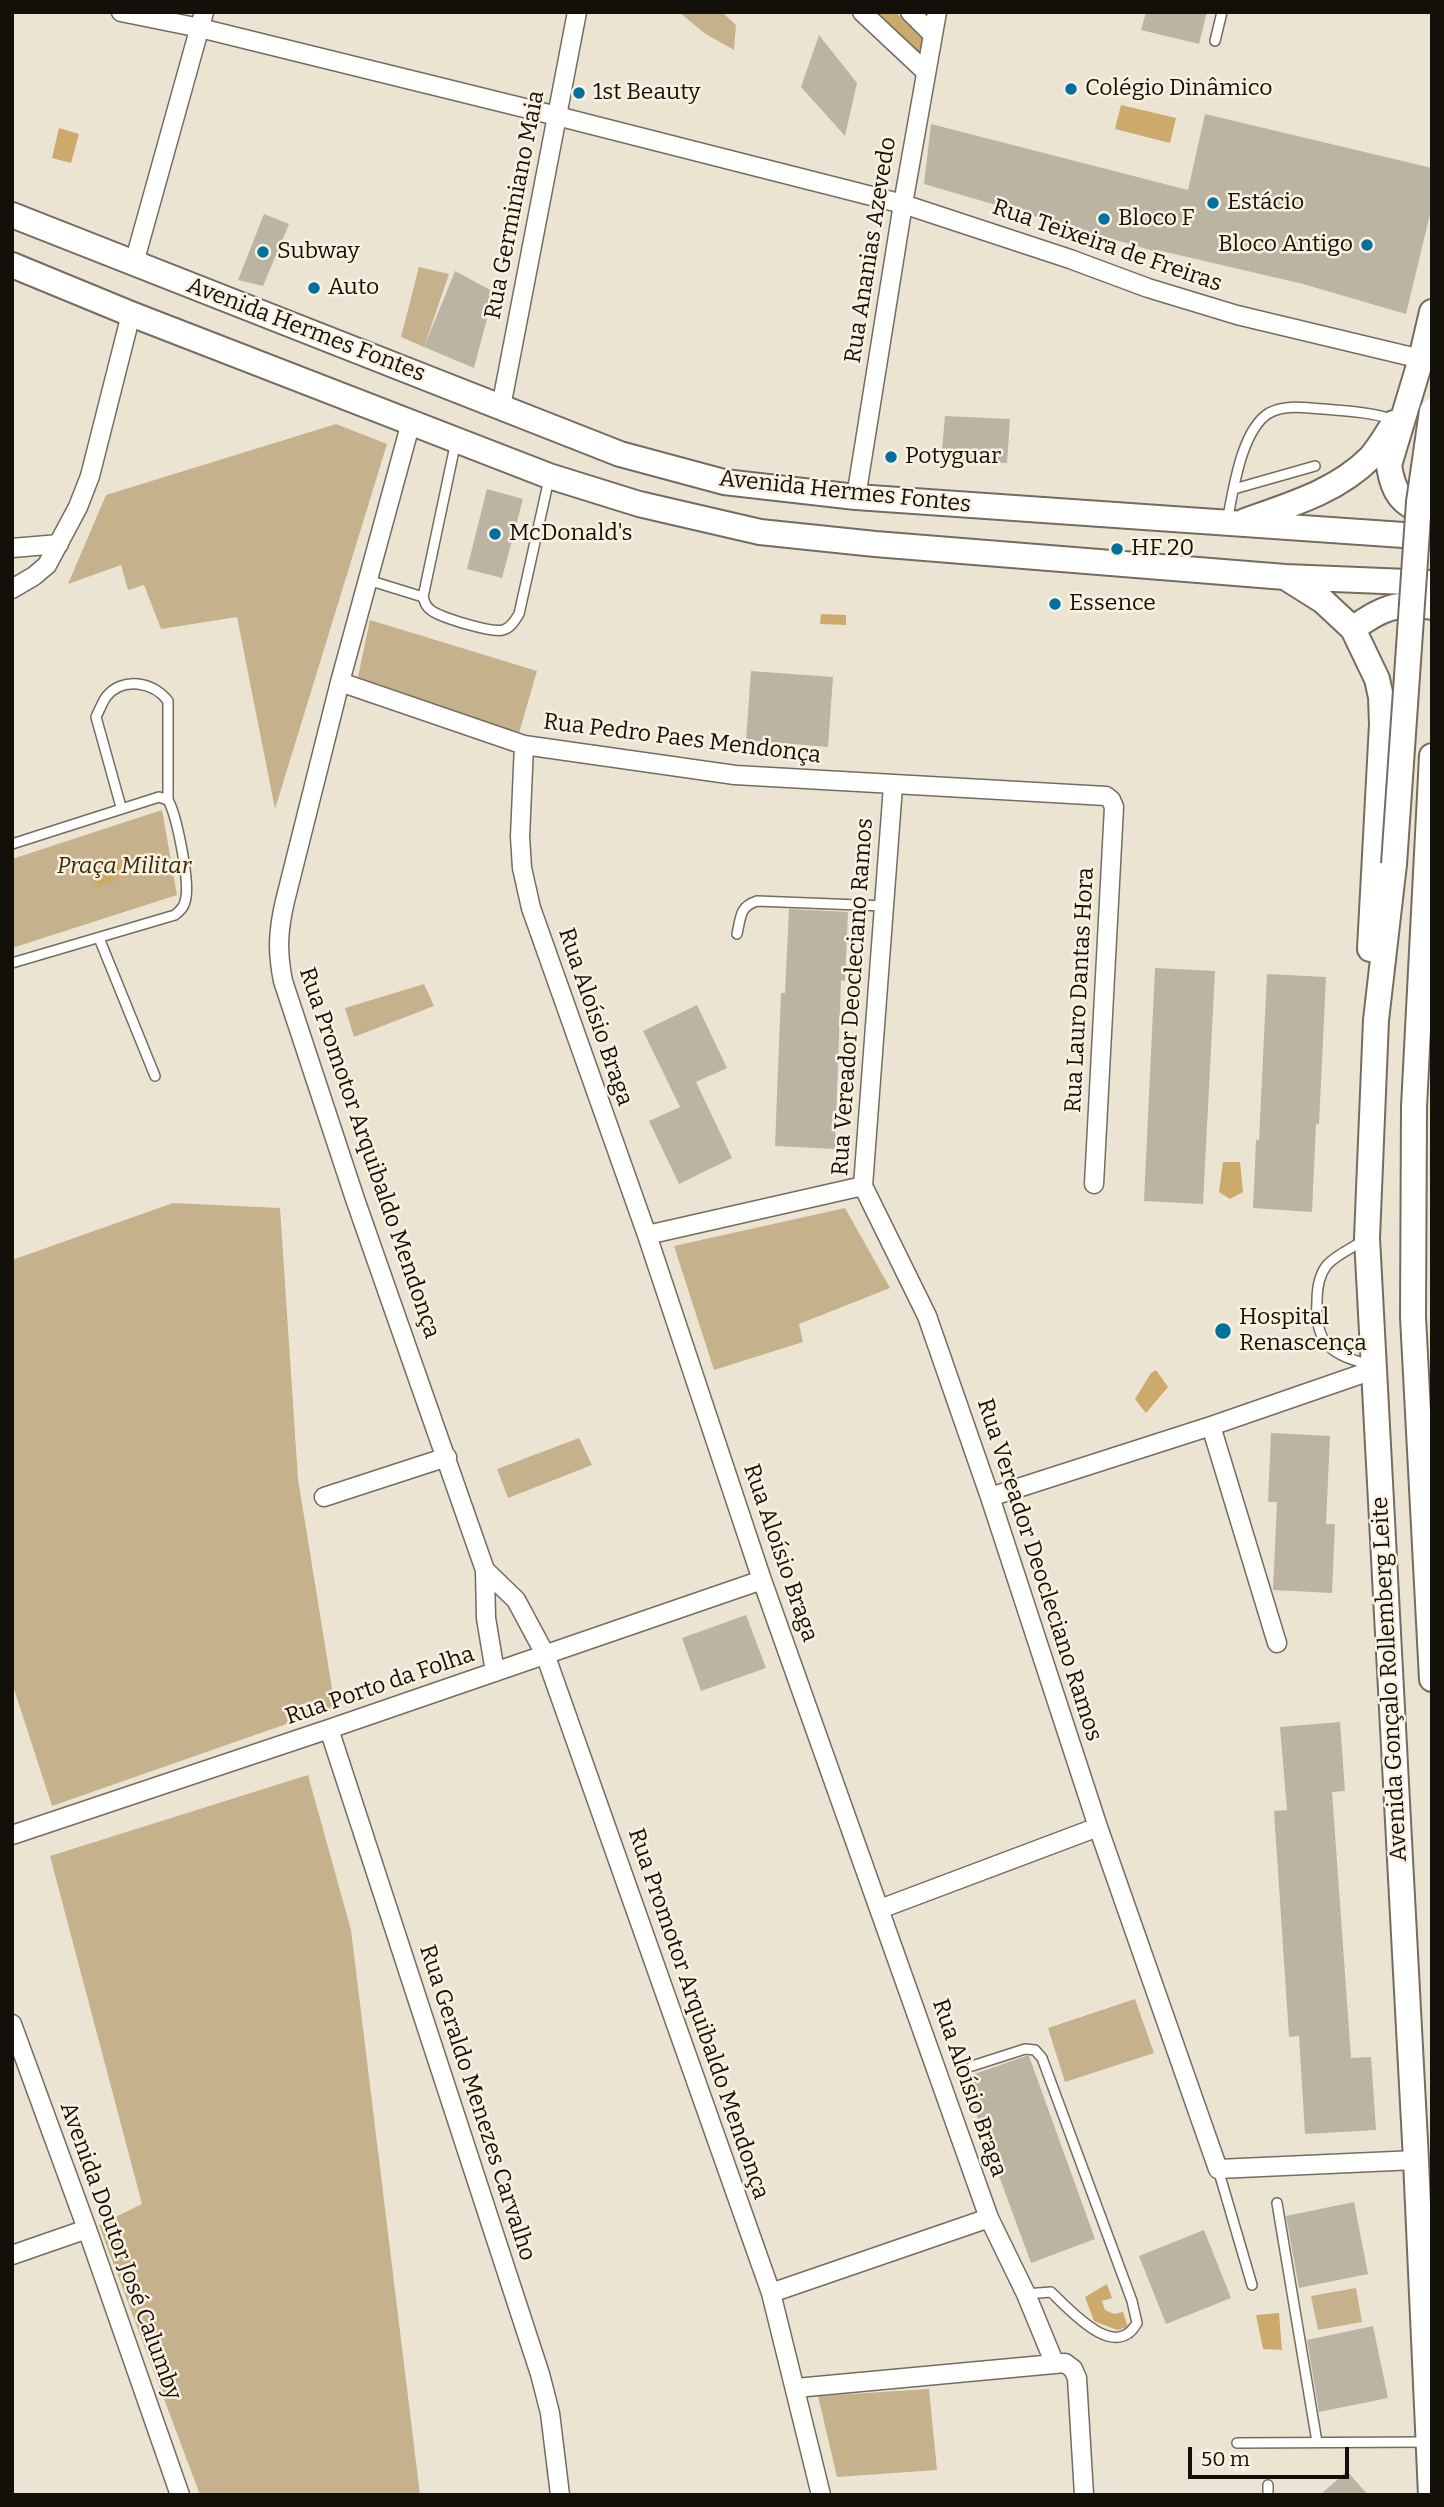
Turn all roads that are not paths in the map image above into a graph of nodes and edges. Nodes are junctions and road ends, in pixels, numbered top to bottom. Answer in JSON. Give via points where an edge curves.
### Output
{"nodes":[{"id":1,"x":121,"y":12,"type":"edge"},
{"id":2,"x":577,"y":12,"type":"edge"},
{"id":3,"x":862,"y":12,"type":"edge"},
{"id":4,"x":910,"y":12,"type":"edge"},
{"id":5,"x":937,"y":12,"type":"edge"},
{"id":6,"x":1222,"y":12,"type":"edge"},
{"id":7,"x":202,"y":20,"type":"edge"},
{"id":8,"x":932,"y":34,"type":"junction"},
{"id":9,"x":1215,"y":41,"type":"dead end"},
{"id":10,"x":926,"y":72,"type":"junction"},
{"id":11,"x":557,"y":116,"type":"junction"},
{"id":12,"x":903,"y":204,"type":"junction"},
{"id":13,"x":12,"y":215,"type":"edge"},
{"id":14,"x":134,"y":263,"type":"junction"},
{"id":15,"x":12,"y":265,"type":"edge"},
{"id":16,"x":1432,"y":312,"type":"edge"},
{"id":17,"x":131,"y":314,"type":"junction"},
{"id":18,"x":1421,"y":359,"type":"junction"},
{"id":19,"x":501,"y":407,"type":"junction"},
{"id":20,"x":1432,"y":411,"type":"edge"},
{"id":21,"x":1401,"y":413,"type":"junction"},
{"id":22,"x":411,"y":422,"type":"junction"},
{"id":23,"x":456,"y":439,"type":"junction"},
{"id":24,"x":1315,"y":466,"type":"dead end"},
{"id":25,"x":550,"y":476,"type":"junction"},
{"id":26,"x":1234,"y":489,"type":"junction"},
{"id":27,"x":856,"y":497,"type":"junction"},
{"id":28,"x":1432,"y":514,"type":"edge"},
{"id":29,"x":1231,"y":524,"type":"junction"},
{"id":30,"x":1432,"y":537,"type":"edge"},
{"id":31,"x":59,"y":544,"type":"junction"},
{"id":32,"x":12,"y":548,"type":"edge"},
{"id":33,"x":1285,"y":577,"type":"junction"},
{"id":34,"x":368,"y":580,"type":"junction"},
{"id":35,"x":1432,"y":583,"type":"edge"},
{"id":36,"x":12,"y":589,"type":"edge"},
{"id":37,"x":423,"y":597,"type":"junction"},
{"id":38,"x":1432,"y":607,"type":"edge"},
{"id":39,"x":1353,"y":629,"type":"junction"},
{"id":40,"x":340,"y":682,"type":"junction"},
{"id":41,"x":524,"y":745,"type":"junction"},
{"id":42,"x":1432,"y":756,"type":"edge"},
{"id":43,"x":893,"y":786,"type":"junction"},
{"id":44,"x":168,"y":800,"type":"junction"},
{"id":45,"x":1111,"y":800,"type":"joint"},
{"id":46,"x":121,"y":807,"type":"junction"},
{"id":47,"x":12,"y":844,"type":"edge"},
{"id":48,"x":1428,"y":878,"type":"edge"},
{"id":49,"x":884,"y":906,"type":"junction"},
{"id":50,"x":737,"y":934,"type":"dead end"},
{"id":51,"x":99,"y":938,"type":"junction"},
{"id":52,"x":12,"y":963,"type":"edge"},
{"id":53,"x":1377,"y":1020,"type":"junction"},
{"id":54,"x":155,"y":1076,"type":"dead end"},
{"id":55,"x":1094,"y":1184,"type":"dead end"},
{"id":56,"x":863,"y":1186,"type":"junction"},
{"id":57,"x":647,"y":1235,"type":"junction"},
{"id":58,"x":1367,"y":1238,"type":"junction"},
{"id":59,"x":1373,"y":1367,"type":"junction"},
{"id":60,"x":1211,"y":1426,"type":"junction"},
{"id":61,"x":447,"y":1457,"type":"junction"},
{"id":62,"x":1426,"y":1468,"type":"edge"},
{"id":63,"x":324,"y":1497,"type":"dead end"},
{"id":64,"x":990,"y":1497,"type":"junction"},
{"id":65,"x":1427,"y":1530,"type":"edge"},
{"id":66,"x":485,"y":1570,"type":"junction"},
{"id":67,"x":762,"y":1580,"type":"junction"},
{"id":68,"x":1278,"y":1643,"type":"dead end"},
{"id":69,"x":545,"y":1654,"type":"junction"},
{"id":70,"x":495,"y":1672,"type":"junction"},
{"id":71,"x":1432,"y":1679,"type":"edge"},
{"id":72,"x":329,"y":1730,"type":"junction"},
{"id":73,"x":1098,"y":1827,"type":"junction"},
{"id":74,"x":12,"y":1835,"type":"edge"},
{"id":75,"x":880,"y":1909,"type":"junction"},
{"id":76,"x":12,"y":2024,"type":"edge"},
{"id":77,"x":972,"y":2066,"type":"dead end"},
{"id":78,"x":1416,"y":2160,"type":"junction"},
{"id":79,"x":1218,"y":2169,"type":"junction"},
{"id":80,"x":1277,"y":2203,"type":"dead end"},
{"id":81,"x":989,"y":2218,"type":"junction"},
{"id":82,"x":88,"y":2229,"type":"junction"},
{"id":83,"x":12,"y":2255,"type":"edge"},
{"id":84,"x":1252,"y":2285,"type":"dead end"},
{"id":85,"x":771,"y":2293,"type":"junction"},
{"id":86,"x":1026,"y":2294,"type":"junction"},
{"id":87,"x":1059,"y":2363,"type":"junction"},
{"id":88,"x":796,"y":2388,"type":"junction"},
{"id":89,"x":1317,"y":2442,"type":"junction"},
{"id":90,"x":1429,"y":2442,"type":"junction"},
{"id":91,"x":1237,"y":2444,"type":"dead end"},
{"id":92,"x":180,"y":2495,"type":"edge"},
{"id":93,"x":561,"y":2495,"type":"edge"},
{"id":94,"x":821,"y":2495,"type":"edge"},
{"id":95,"x":1084,"y":2495,"type":"edge"},
{"id":96,"x":1431,"y":2495,"type":"edge"}],
"edges":[{"from":1,"to":7,"type":"street","name":"Rua Teixeira de Freiras"},
{"from":2,"to":11,"type":"street","name":"Rua Germiniano Maia"},
{"from":3,"to":10,"type":"street"},
{"from":4,"to":8,"type":"street"},
{"from":5,"to":8,"type":"street","name":"Rua Ananias Azevedo"},
{"from":6,"to":9,"type":"lane"},
{"from":7,"to":11,"type":"street","name":"Rua Teixeira de Freiras"},
{"from":7,"to":14,"type":"street"},
{"from":8,"to":10,"type":"street","name":"Rua Ananias Azevedo"},
{"from":10,"to":12,"type":"street","name":"Rua Ananias Azevedo"},
{"from":11,"to":12,"type":"street","name":"Rua Teixeira de Freiras"},
{"from":11,"to":19,"type":"street","name":"Rua Germiniano Maia"},
{"from":12,"to":18,"type":"street","name":"Rua Teixeira de Freiras","via":[[1237,315]]},
{"from":12,"to":27,"type":"street","name":"Rua Ananias Azevedo"},
{"from":13,"to":14,"type":"main road","name":"Avenida Hermes Fontes"},
{"from":14,"to":19,"type":"main road","name":"Avenida Hermes Fontes"},
{"from":15,"to":17,"type":"main road","name":"Avenida Hermes Fontes"},
{"from":16,"to":18,"type":"main road"},
{"from":17,"to":22,"type":"main road","name":"Avenida Hermes Fontes"},
{"from":17,"to":31,"type":"street","via":[[90,476]]},
{"from":18,"to":21,"type":"main road"},
{"from":19,"to":27,"type":"main road","name":"Avenida Hermes Fontes","via":[[620,454],[724,482]]},
{"from":20,"to":53,"type":"main road","name":"Avenida Gonçalo Rollemberg Leite","bridge":true,"via":[[1419,502],[1394,864]]},
{"from":21,"to":26,"type":"lane","via":[[1302,407],[1271,412],[1250,435]]},
{"from":21,"to":28,"type":"main road","via":[[1389,465],[1391,480],[1413,509]]},
{"from":21,"to":29,"type":"main road","via":[[1371,457],[1344,481]]},
{"from":22,"to":23,"type":"main road","name":"Avenida Hermes Fontes"},
{"from":22,"to":34,"type":"street","name":"Rua Promotor Arquibaldo Mendonça"},
{"from":23,"to":25,"type":"main road","name":"Avenida Hermes Fontes"},
{"from":23,"to":37,"type":"lane"},
{"from":24,"to":26,"type":"lane"},
{"from":25,"to":33,"type":"main road","name":"Avenida Hermes Fontes","via":[[639,504],[760,532]]},
{"from":25,"to":37,"type":"lane","via":[[519,614],[512,625],[492,630],[434,612]]},
{"from":26,"to":29,"type":"lane"},
{"from":27,"to":29,"type":"main road","name":"Avenida Hermes Fontes"},
{"from":29,"to":30,"type":"main road","name":"Avenida Hermes Fontes"},
{"from":31,"to":32,"type":"street"},
{"from":31,"to":36,"type":"street","via":[[47,565]]},
{"from":33,"to":35,"type":"main road","name":"Avenida Hermes Fontes"},
{"from":33,"to":39,"type":"main road","via":[[1323,601]]},
{"from":34,"to":37,"type":"lane"},
{"from":34,"to":40,"type":"street","name":"Rua Promotor Arquibaldo Mendonça"},
{"from":38,"to":39,"type":"main road","via":[[1382,610]]},
{"from":39,"to":53,"type":"main road","via":[[1381,697],[1370,920],[1370,971]]},
{"from":40,"to":41,"type":"street","name":"Rua Pedro Paes Mendonça"},
{"from":40,"to":61,"type":"street","name":"Rua Promotor Arquibaldo Mendonça","via":[[280,920],[278,955],[355,1199]]},
{"from":41,"to":43,"type":"street","name":"Rua Pedro Paes Mendonça","via":[[735,775]]},
{"from":41,"to":57,"type":"street","name":"Rua Aloísio Braga","via":[[520,837],[531,908]]},
{"from":42,"to":48,"type":"main road","name":"Avenida Gonçalo Rollemberg Leite"},
{"from":43,"to":45,"type":"street","name":"Rua Pedro Paes Mendonça","via":[[1106,796]]},
{"from":43,"to":49,"type":"street","name":"Rua Vereador Deocleciano Ramos"},
{"from":44,"to":46,"type":"lane","via":[[159,797]]},
{"from":44,"to":46,"type":"lane","via":[[167,701],[147,684],[125,685],[107,696],[96,718]]},
{"from":44,"to":51,"type":"lane","via":[[174,811],[187,888],[183,908],[175,915]]},
{"from":45,"to":55,"type":"street","name":"Rua Lauro Dantas Hora"},
{"from":46,"to":47,"type":"lane"},
{"from":48,"to":62,"type":"main road","name":"Avenida Gonçalo Rollemberg Leite","via":[[1414,1107],[1413,1317]]},
{"from":49,"to":50,"type":"lane","via":[[757,901],[743,911]]},
{"from":49,"to":56,"type":"street","name":"Rua Vereador Deocleciano Ramos"},
{"from":51,"to":52,"type":"lane"},
{"from":51,"to":54,"type":"lane"},
{"from":53,"to":58,"type":"main road","name":"Avenida Gonçalo Rollemberg Leite"},
{"from":56,"to":57,"type":"street"},
{"from":56,"to":64,"type":"street","name":"Rua Vereador Deocleciano Ramos","via":[[928,1316]]},
{"from":57,"to":67,"type":"street","name":"Rua Aloísio Braga"},
{"from":58,"to":59,"type":"main road","name":"Avenida Gonçalo Rollemberg Leite"},
{"from":58,"to":59,"type":"lane","via":[[1327,1265],[1318,1285],[1316,1318],[1325,1343],[1345,1358]]},
{"from":59,"to":60,"type":"street"},
{"from":59,"to":78,"type":"main road","name":"Avenida Gonçalo Rollemberg Leite"},
{"from":60,"to":64,"type":"street"},
{"from":60,"to":68,"type":"street"},
{"from":61,"to":63,"type":"street"},
{"from":61,"to":66,"type":"street","name":"Rua Promotor Arquibaldo Mendonça"},
{"from":62,"to":65,"type":"main road","name":"Avenida Gonçalo Rollemberg Leite"},
{"from":64,"to":73,"type":"street","name":"Rua Vereador Deocleciano Ramos"},
{"from":65,"to":71,"type":"main road","name":"Avenida Gonçalo Rollemberg Leite"},
{"from":66,"to":69,"type":"street","name":"Rua Promotor Arquibaldo Mendonça","via":[[516,1600]]},
{"from":66,"to":70,"type":"street","name":"Rua Promotor Arquibaldo Mendonça","via":[[486,1618]]},
{"from":67,"to":69,"type":"street","name":"Rua Porto da Folha"},
{"from":67,"to":75,"type":"street","name":"Rua Aloísio Braga"},
{"from":69,"to":70,"type":"street","name":"Rua Porto da Folha"},
{"from":69,"to":85,"type":"street","name":"Rua Promotor Arquibaldo Mendonça"},
{"from":70,"to":72,"type":"street","name":"Rua Porto da Folha"},
{"from":72,"to":74,"type":"street","name":"Rua Porto da Folha"},
{"from":72,"to":93,"type":"street","name":"Rua Geraldo Menezes Carvalho","via":[[540,2374]]},
{"from":73,"to":75,"type":"street"},
{"from":73,"to":79,"type":"street","name":"Rua Vereador Deocleciano Ramos"},
{"from":75,"to":81,"type":"street","name":"Rua Aloísio Braga"},
{"from":76,"to":82,"type":"street","name":"Avenida Doutor José Calumby"},
{"from":77,"to":86,"type":"lane","via":[[1025,2049],[1035,2050],[1042,2058],[1137,2323],[1129,2334],[1109,2337],[1096,2332],[1051,2292]]},
{"from":78,"to":79,"type":"street"},
{"from":78,"to":90,"type":"main road","name":"Avenida Gonçalo Rollemberg Leite"},
{"from":79,"to":84,"type":"lane"},
{"from":80,"to":89,"type":"lane"},
{"from":81,"to":85,"type":"street"},
{"from":81,"to":86,"type":"street","name":"Rua Aloísio Braga"},
{"from":82,"to":83,"type":"street"},
{"from":82,"to":92,"type":"street","name":"Avenida Doutor José Calumby"},
{"from":85,"to":88,"type":"street","name":"Rua Promotor Arquibaldo Mendonça"},
{"from":86,"to":87,"type":"street","name":"Rua Aloísio Braga"},
{"from":87,"to":88,"type":"street"},
{"from":87,"to":95,"type":"street","name":"Rua Aloísio Braga","via":[[1073,2369],[1077,2378]]},
{"from":88,"to":94,"type":"street","name":"Rua Promotor Arquibaldo Mendonça"},
{"from":89,"to":90,"type":"lane"},
{"from":89,"to":91,"type":"lane"},
{"from":90,"to":96,"type":"main road","name":"Avenida Gonçalo Rollemberg Leite"}]}
